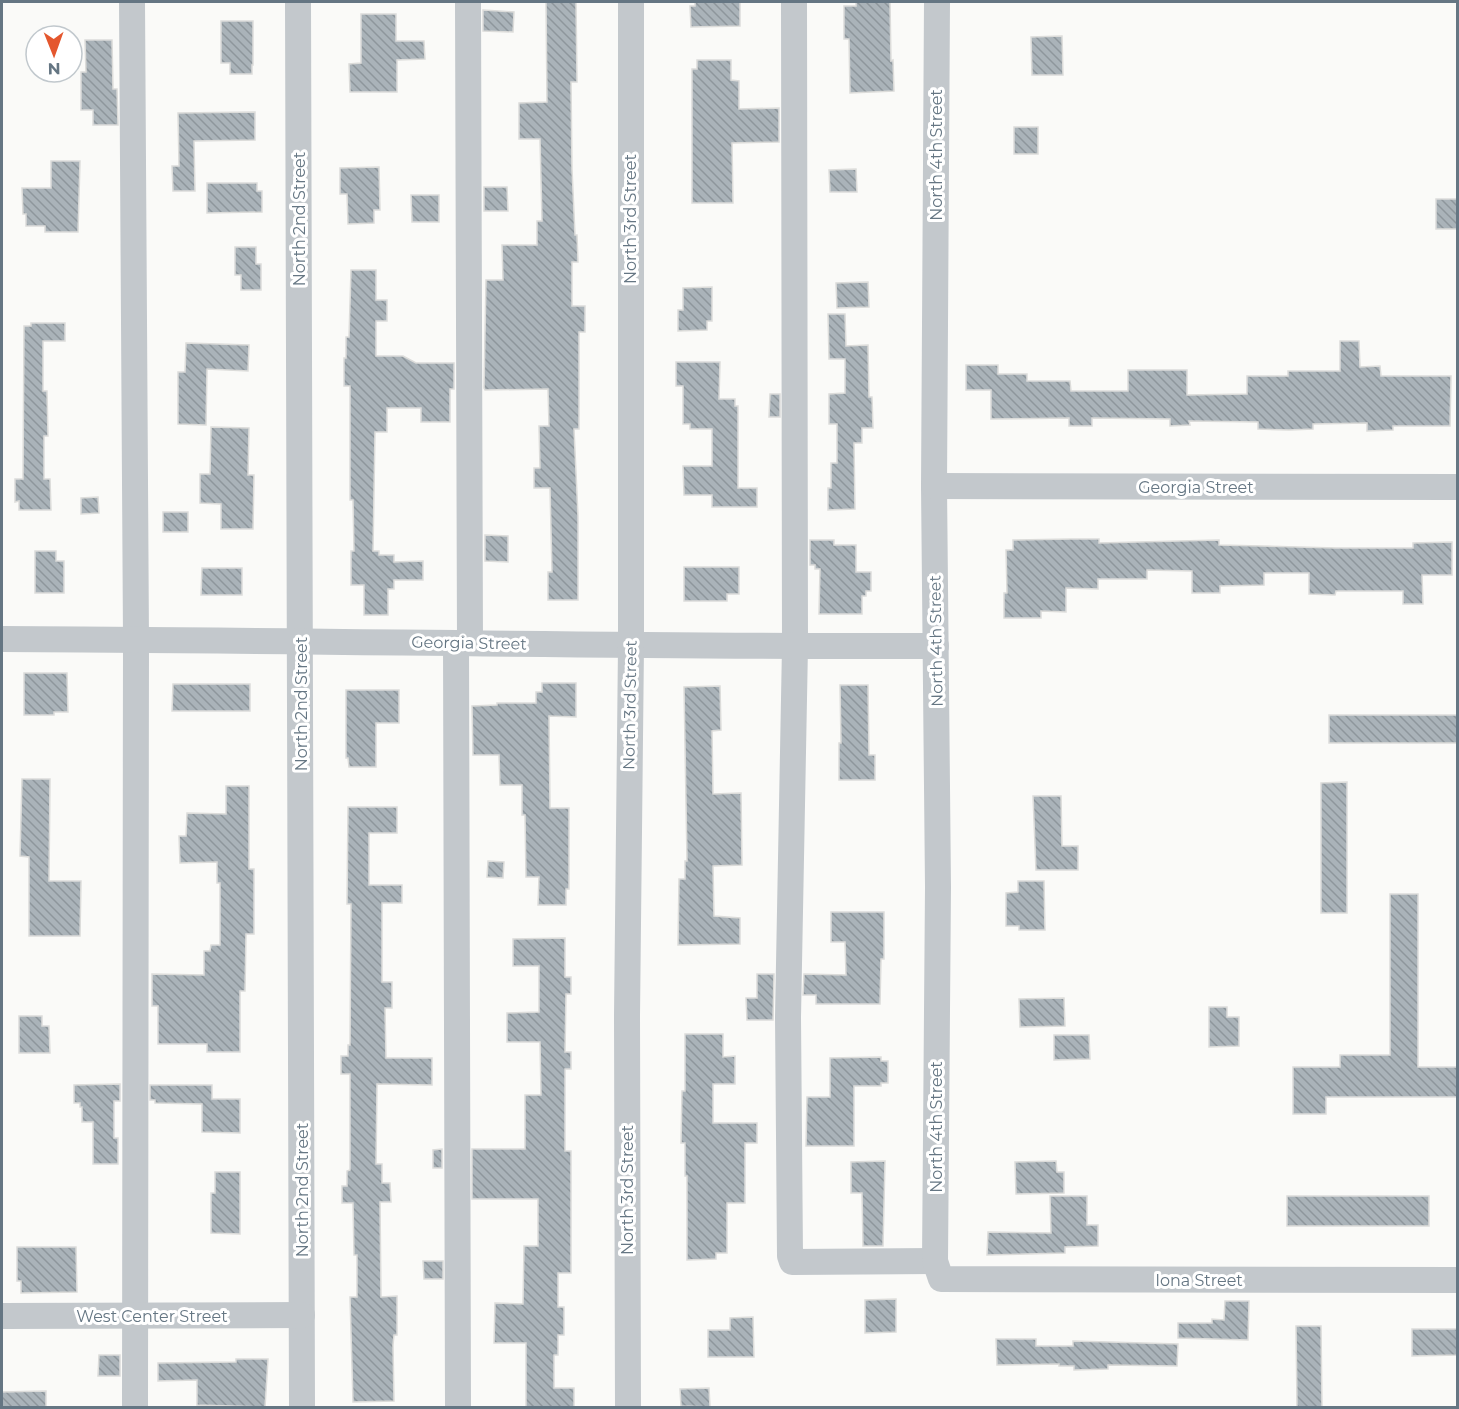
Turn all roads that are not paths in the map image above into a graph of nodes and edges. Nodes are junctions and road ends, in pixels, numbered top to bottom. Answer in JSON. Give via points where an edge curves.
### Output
{"nodes":[{"id":1,"x":132,"y":2,"type":"edge"},
{"id":2,"x":298,"y":2,"type":"edge"},
{"id":3,"x":468,"y":2,"type":"edge"},
{"id":4,"x":631,"y":2,"type":"edge"},
{"id":5,"x":794,"y":2,"type":"edge"},
{"id":6,"x":937,"y":2,"type":"edge"},
{"id":7,"x":934,"y":486,"type":"junction"},
{"id":8,"x":1458,"y":487,"type":"edge"},
{"id":9,"x":2,"y":639,"type":"edge"},
{"id":10,"x":136,"y":640,"type":"junction"},
{"id":11,"x":301,"y":640,"type":"junction"},
{"id":12,"x":463,"y":643,"type":"junction"},
{"id":13,"x":631,"y":646,"type":"junction"},
{"id":14,"x":795,"y":646,"type":"junction"},
{"id":15,"x":936,"y":646,"type":"junction"},
{"id":16,"x":938,"y":1270,"type":"junction"},
{"id":17,"x":1458,"y":1280,"type":"edge"},
{"id":18,"x":302,"y":1315,"type":"junction"},
{"id":19,"x":2,"y":1316,"type":"edge"},
{"id":20,"x":136,"y":1317,"type":"junction"},
{"id":21,"x":135,"y":1407,"type":"edge"},
{"id":22,"x":302,"y":1407,"type":"edge"},
{"id":23,"x":458,"y":1407,"type":"edge"},
{"id":24,"x":628,"y":1407,"type":"edge"}],
"edges":[{"from":1,"to":10,"type":"street"},
{"from":2,"to":11,"type":"street","name":"North 2nd Street"},
{"from":3,"to":12,"type":"street"},
{"from":4,"to":13,"type":"street","name":"North 3rd Street"},
{"from":5,"to":14,"type":"street"},
{"from":6,"to":7,"type":"street","name":"North 4th Street"},
{"from":7,"to":8,"type":"street","name":"Georgia Street"},
{"from":7,"to":15,"type":"street","name":"North 4th Street"},
{"from":9,"to":10,"type":"street","name":"Georgia Street"},
{"from":10,"to":11,"type":"street","name":"Georgia Street"},
{"from":10,"to":20,"type":"street"},
{"from":11,"to":12,"type":"street","name":"Georgia Street"},
{"from":11,"to":18,"type":"street","name":"North 2nd Street"},
{"from":12,"to":13,"type":"street","name":"Georgia Street"},
{"from":12,"to":23,"type":"street"},
{"from":13,"to":14,"type":"street","name":"Georgia Street"},
{"from":13,"to":24,"type":"street","name":"North 3rd Street"},
{"from":14,"to":15,"type":"street","name":"Georgia Street"},
{"from":14,"to":16,"type":"street","name":"Iona Street","via":[[788,1017],[789,1256],[792,1262]]},
{"from":15,"to":16,"type":"street","name":"North 4th Street"},
{"from":16,"to":17,"type":"street","name":"Iona Street"},
{"from":18,"to":20,"type":"street","name":"West Center Street"},
{"from":18,"to":22,"type":"street","name":"North 2nd Street"},
{"from":19,"to":20,"type":"street","name":"West Center Street"},
{"from":20,"to":21,"type":"street"}]}
